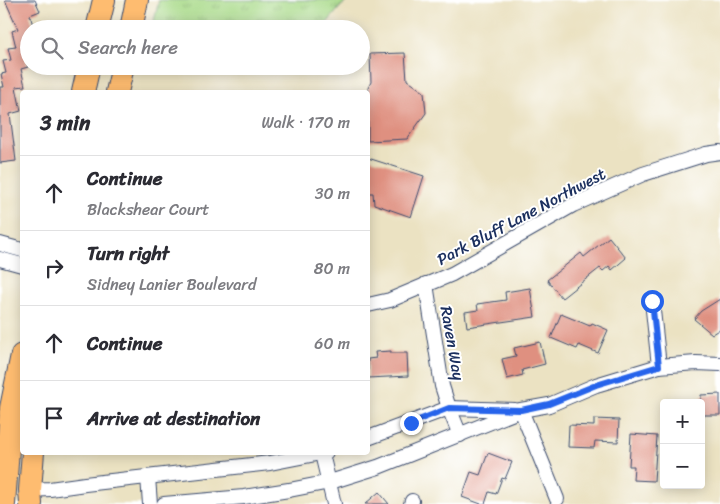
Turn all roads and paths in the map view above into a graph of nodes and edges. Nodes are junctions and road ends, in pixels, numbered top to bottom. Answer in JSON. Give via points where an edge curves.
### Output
{"nodes":[{"id":1,"x":104,"y":0,"type":"edge"},
{"id":2,"x":137,"y":0,"type":"edge"},
{"id":3,"x":100,"y":20,"type":"edge"},
{"id":4,"x":133,"y":20,"type":"edge"},
{"id":5,"x":87,"y":75,"type":"edge"},
{"id":6,"x":121,"y":75,"type":"edge"},
{"id":7,"x":83,"y":90,"type":"edge"},
{"id":8,"x":117,"y":90,"type":"edge"},
{"id":9,"x":720,"y":152,"type":"edge"},
{"id":10,"x":0,"y":244,"type":"edge"},
{"id":11,"x":20,"y":249,"type":"edge"},
{"id":12,"x":0,"y":259,"type":"edge"},
{"id":13,"x":20,"y":264,"type":"edge"},
{"id":14,"x":426,"y":284,"type":"junction"},
{"id":15,"x":652,"y":301,"type":"dead end"},
{"id":16,"x":370,"y":305,"type":"edge"},
{"id":17,"x":20,"y":364,"type":"edge"},
{"id":18,"x":720,"y":364,"type":"edge"},
{"id":19,"x":659,"y":366,"type":"junction"},
{"id":20,"x":449,"y":408,"type":"junction"},
{"id":21,"x":521,"y":410,"type":"junction"},
{"id":22,"x":460,"y":435,"type":"junction"},
{"id":23,"x":370,"y":437,"type":"edge"},
{"id":24,"x":33,"y":455,"type":"edge"},
{"id":25,"x":313,"y":455,"type":"edge"},
{"id":26,"x":324,"y":455,"type":"edge"},
{"id":27,"x":148,"y":477,"type":"junction"},
{"id":28,"x":330,"y":482,"type":"junction"},
{"id":29,"x":30,"y":497,"type":"edge"},
{"id":30,"x":557,"y":500,"type":"dead end"},
{"id":31,"x":4,"y":504,"type":"edge"},
{"id":32,"x":150,"y":504,"type":"edge"},
{"id":33,"x":164,"y":504,"type":"edge"},
{"id":34,"x":334,"y":504,"type":"edge"}],
"edges":[{"from":1,"to":3,"type":"highway"},
{"from":2,"to":4,"type":"highway"},
{"from":5,"to":7,"type":"highway"},
{"from":6,"to":8,"type":"highway"},
{"from":9,"to":14,"type":"street","name":"Park Bluff Lane Northwest","via":[[643,174],[572,205],[452,274]]},
{"from":10,"to":11,"type":"street"},
{"from":12,"to":13,"type":"street"},
{"from":14,"to":16,"type":"street","name":"Park Bluff Lane Northwest","via":[[390,300]]},
{"from":14,"to":20,"type":"street","name":"Raven Way","via":[[442,386]]},
{"from":15,"to":19,"type":"street"},
{"from":17,"to":31,"type":"highway","via":[[10,408]]},
{"from":18,"to":19,"type":"street"},
{"from":19,"to":21,"type":"street","via":[[596,385],[549,404]]},
{"from":20,"to":21,"type":"street"},
{"from":20,"to":22,"type":"street","name":"Raven Way"},
{"from":20,"to":23,"type":"street"},
{"from":21,"to":22,"type":"street"},
{"from":21,"to":30,"type":"street"},
{"from":22,"to":28,"type":"street"},
{"from":24,"to":29,"type":"highway"},
{"from":25,"to":27,"type":"street"},
{"from":26,"to":28,"type":"street"},
{"from":27,"to":29,"type":"street","via":[[50,489]]},
{"from":27,"to":32,"type":"street"},
{"from":28,"to":33,"type":"street","via":[[244,497]]},
{"from":28,"to":34,"type":"street"}]}
